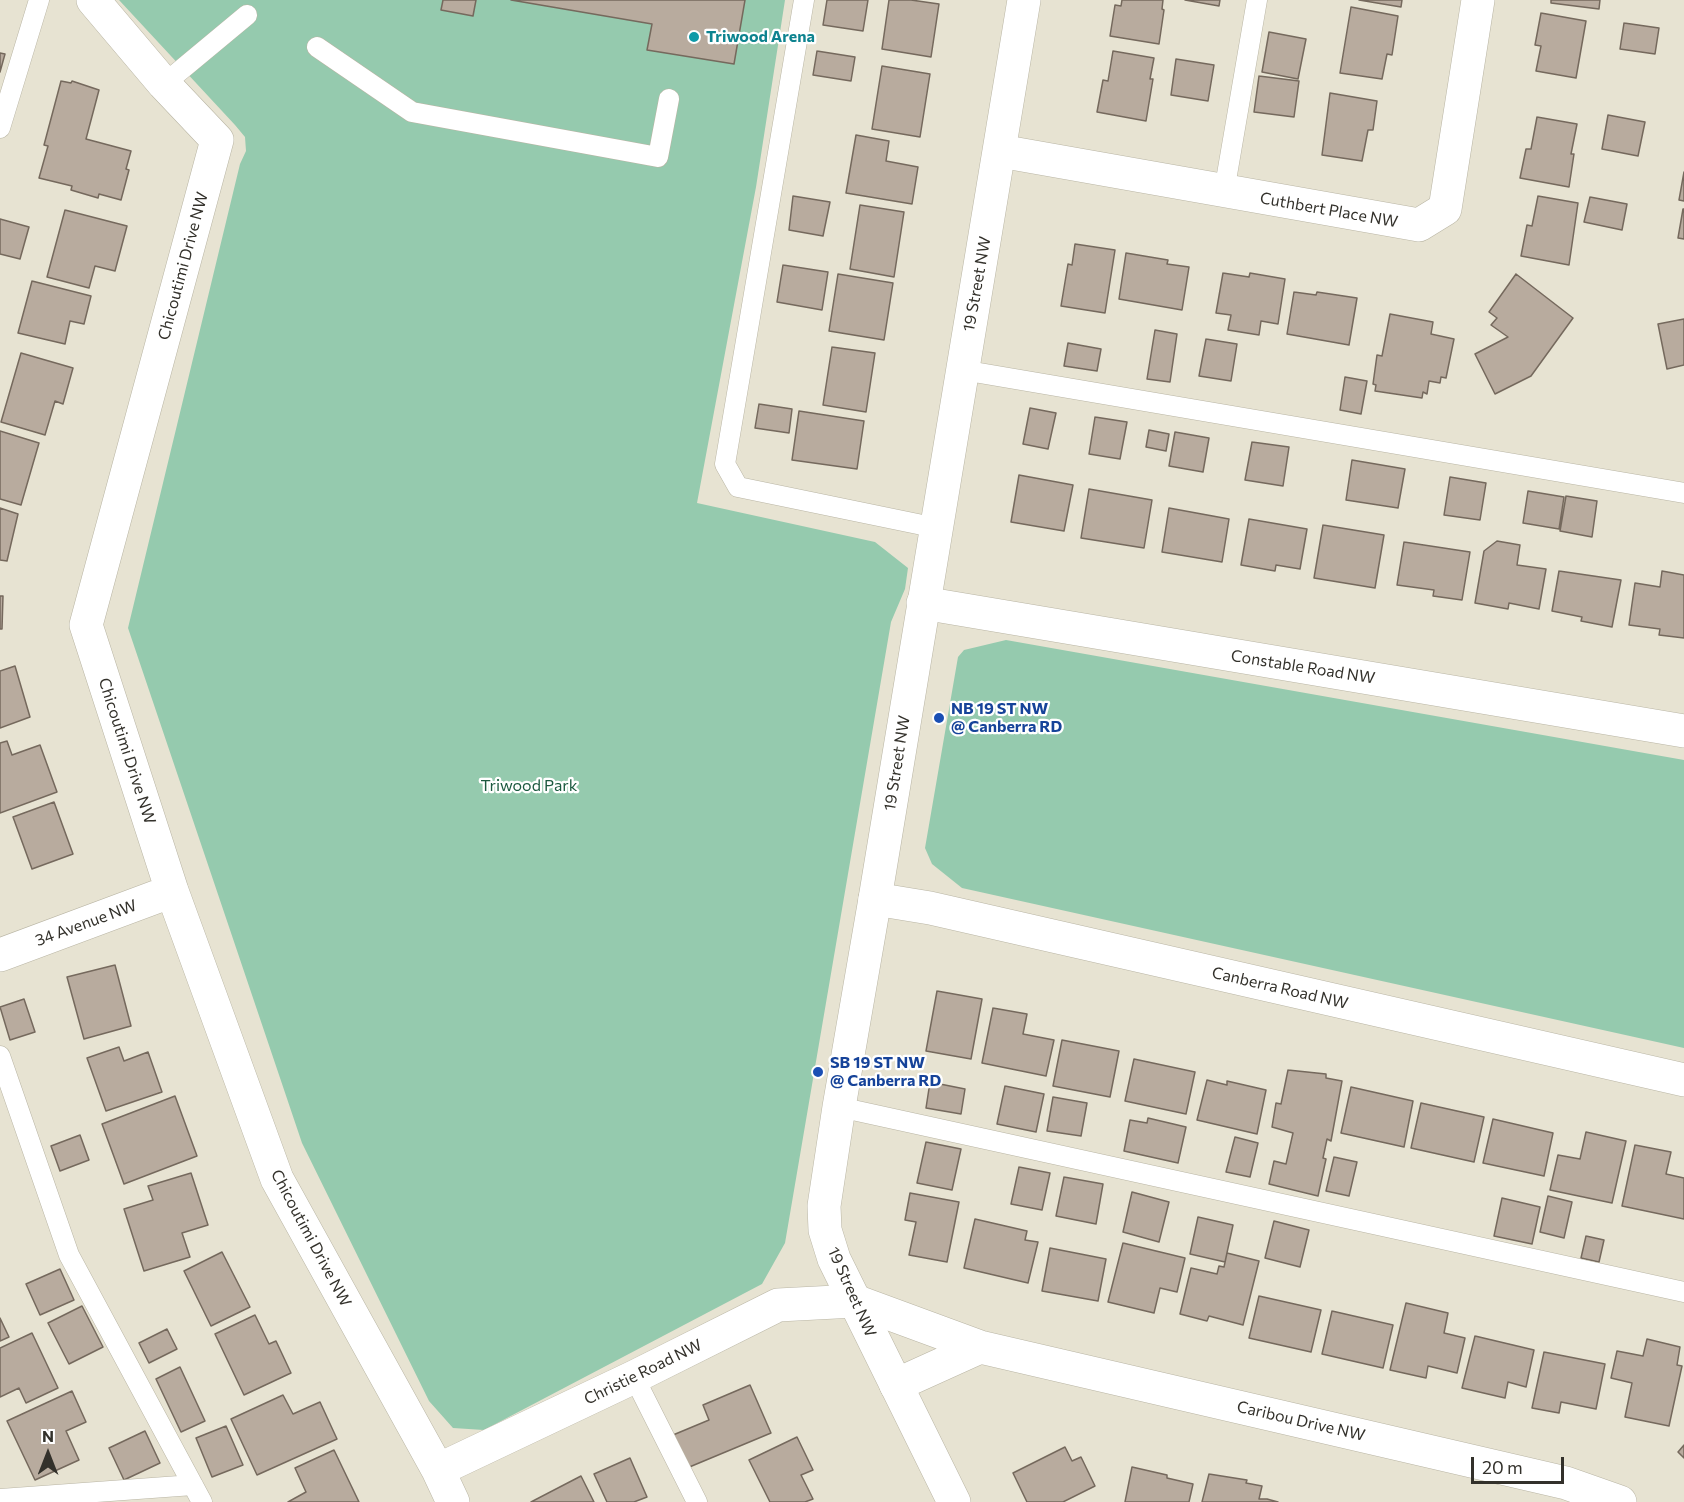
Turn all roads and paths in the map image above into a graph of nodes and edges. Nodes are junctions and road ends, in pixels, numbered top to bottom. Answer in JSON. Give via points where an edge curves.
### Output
{"nodes":[{"id":1,"x":39,"y":0,"type":"edge"},
{"id":2,"x":93,"y":0,"type":"edge"},
{"id":3,"x":804,"y":0,"type":"edge"},
{"id":4,"x":1024,"y":0,"type":"edge"},
{"id":5,"x":1257,"y":0,"type":"edge"},
{"id":6,"x":1478,"y":0,"type":"edge"},
{"id":7,"x":247,"y":15,"type":"dead end"},
{"id":8,"x":317,"y":47,"type":"dead end"},
{"id":9,"x":164,"y":84,"type":"junction"},
{"id":10,"x":669,"y":99,"type":"dead end"},
{"id":11,"x":0,"y":128,"type":"edge"},
{"id":12,"x":1000,"y":152,"type":"junction"},
{"id":13,"x":1224,"y":192,"type":"junction"},
{"id":14,"x":962,"y":370,"type":"junction"},
{"id":15,"x":1684,"y":493,"type":"edge"},
{"id":16,"x":937,"y":528,"type":"junction"},
{"id":17,"x":923,"y":603,"type":"junction"},
{"id":18,"x":1684,"y":730,"type":"edge"},
{"id":19,"x":172,"y":891,"type":"junction"},
{"id":20,"x":875,"y":899,"type":"junction"},
{"id":21,"x":0,"y":955,"type":"edge"},
{"id":22,"x":0,"y":1056,"type":"edge"},
{"id":23,"x":1684,"y":1080,"type":"edge"},
{"id":24,"x":839,"y":1107,"type":"junction"},
{"id":25,"x":1684,"y":1292,"type":"edge"},
{"id":26,"x":855,"y":1301,"type":"junction"},
{"id":27,"x":980,"y":1347,"type":"junction"},
{"id":28,"x":634,"y":1377,"type":"junction"},
{"id":29,"x":896,"y":1385,"type":"junction"},
{"id":30,"x":438,"y":1470,"type":"junction"},
{"id":31,"x":198,"y":1493,"type":"edge"},
{"id":32,"x":0,"y":1499,"type":"edge"},
{"id":33,"x":453,"y":1502,"type":"edge"},
{"id":34,"x":697,"y":1502,"type":"edge"},
{"id":35,"x":954,"y":1502,"type":"edge"},
{"id":36,"x":1620,"y":1502,"type":"edge"}],
"edges":[{"from":1,"to":11,"type":"lane"},
{"from":2,"to":9,"type":"street","name":"Chicoutimi Drive NW"},
{"from":3,"to":16,"type":"lane","via":[[725,464],[738,487]]},
{"from":4,"to":12,"type":"street","name":"19 Street NW"},
{"from":5,"to":13,"type":"lane"},
{"from":6,"to":13,"type":"street","name":"Cuthbert Place NW","via":[[1445,208],[1419,225]]},
{"from":7,"to":9,"type":"lane"},
{"from":8,"to":10,"type":"lane","via":[[412,111],[658,157]]},
{"from":9,"to":19,"type":"street","name":"Chicoutimi Drive NW","via":[[217,140],[86,625]]},
{"from":12,"to":13,"type":"street","name":"Cuthbert Place NW"},
{"from":12,"to":14,"type":"street","name":"19 Street NW"},
{"from":14,"to":15,"type":"lane"},
{"from":14,"to":16,"type":"street","name":"19 Street NW"},
{"from":16,"to":17,"type":"street","name":"19 Street NW"},
{"from":17,"to":18,"type":"street","name":"Constable Road NW"},
{"from":17,"to":20,"type":"street","name":"19 Street NW"},
{"from":19,"to":21,"type":"street","name":"34 Avenue NW"},
{"from":19,"to":30,"type":"street","name":"Chicoutimi Drive NW","via":[[277,1179]]},
{"from":20,"to":23,"type":"street","name":"Canberra Road NW"},
{"from":20,"to":24,"type":"street","name":"19 Street NW"},
{"from":22,"to":31,"type":"lane","via":[[69,1255]]},
{"from":24,"to":25,"type":"lane"},
{"from":24,"to":26,"type":"street","name":"19 Street NW","via":[[824,1206],[825,1230]]},
{"from":26,"to":27,"type":"street","name":"Caribou Drive NW"},
{"from":26,"to":28,"type":"street","name":"Christie Road NW","via":[[778,1305]]},
{"from":26,"to":29,"type":"street","name":"19 Street NW"},
{"from":27,"to":29,"type":"street"},
{"from":27,"to":36,"type":"street","name":"Caribou Drive NW","via":[[1566,1482]]},
{"from":28,"to":30,"type":"street","name":"Christie Road NW"},
{"from":28,"to":34,"type":"lane"},
{"from":29,"to":35,"type":"street","name":"19 Street NW"},
{"from":30,"to":33,"type":"street","name":"Chicoutimi Drive NW"},
{"from":31,"to":32,"type":"lane"}]}
